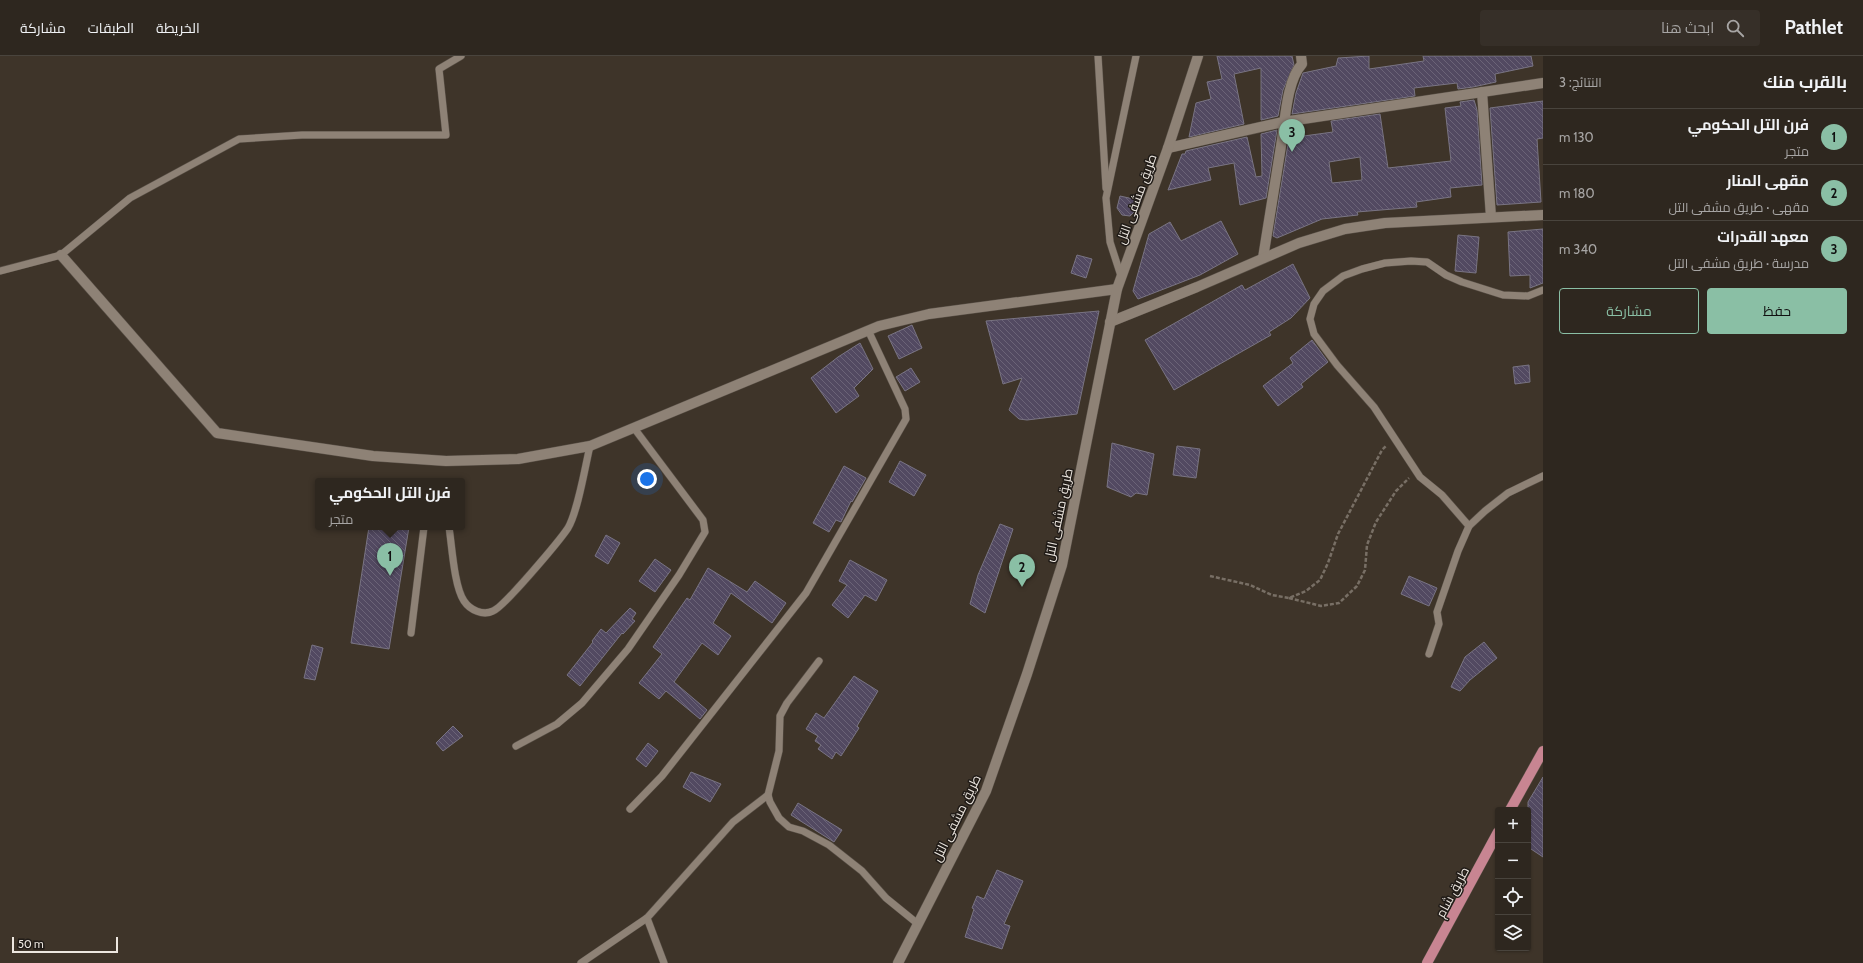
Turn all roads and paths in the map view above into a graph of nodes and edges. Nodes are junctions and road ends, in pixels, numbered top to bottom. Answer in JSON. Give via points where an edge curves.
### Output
{"nodes":[{"id":1,"x":461,"y":56,"type":"edge"},
{"id":2,"x":1098,"y":56,"type":"edge"},
{"id":3,"x":1136,"y":56,"type":"edge"},
{"id":4,"x":1198,"y":56,"type":"edge"},
{"id":5,"x":1301,"y":56,"type":"edge"},
{"id":6,"x":1543,"y":83,"type":"edge"},
{"id":7,"x":1482,"y":92,"type":"junction"},
{"id":8,"x":1283,"y":122,"type":"junction"},
{"id":9,"x":1168,"y":148,"type":"junction"},
{"id":10,"x":1106,"y":198,"type":"junction"},
{"id":11,"x":1543,"y":215,"type":"edge"},
{"id":12,"x":1491,"y":217,"type":"junction"},
{"id":13,"x":62,"y":255,"type":"junction"},
{"id":14,"x":1263,"y":258,"type":"junction"},
{"id":15,"x":0,"y":271,"type":"edge"},
{"id":16,"x":1121,"y":276,"type":"junction"},
{"id":17,"x":1117,"y":289,"type":"junction"},
{"id":18,"x":1543,"y":290,"type":"edge"},
{"id":19,"x":1110,"y":322,"type":"junction"},
{"id":20,"x":868,"y":330,"type":"junction"},
{"id":21,"x":634,"y":428,"type":"junction"},
{"id":22,"x":1394,"y":438,"type":"junction"},
{"id":23,"x":590,"y":446,"type":"junction"},
{"id":24,"x":1418,"y":474,"type":"junction"},
{"id":25,"x":1543,"y":476,"type":"edge"},
{"id":26,"x":1469,"y":526,"type":"junction"},
{"id":27,"x":424,"y":530,"type":"edge"},
{"id":28,"x":449,"y":530,"type":"edge"},
{"id":29,"x":1210,"y":576,"type":"dead end"},
{"id":30,"x":1289,"y":598,"type":"junction"},
{"id":31,"x":411,"y":633,"type":"dead end"},
{"id":32,"x":1429,"y":654,"type":"dead end"},
{"id":33,"x":819,"y":661,"type":"dead end"},
{"id":34,"x":516,"y":746,"type":"dead end"},
{"id":35,"x":1543,"y":751,"type":"edge"},
{"id":36,"x":768,"y":795,"type":"junction"},
{"id":37,"x":1512,"y":807,"type":"edge"},
{"id":38,"x":630,"y":809,"type":"dead end"},
{"id":39,"x":1495,"y":838,"type":"edge"},
{"id":40,"x":647,"y":918,"type":"junction"},
{"id":41,"x":918,"y":924,"type":"junction"},
{"id":42,"x":581,"y":963,"type":"edge"},
{"id":43,"x":664,"y":963,"type":"edge"},
{"id":44,"x":898,"y":963,"type":"edge"},
{"id":45,"x":1427,"y":963,"type":"edge"}],
"edges":[{"from":1,"to":13,"type":"lane","via":[[439,69],[446,135],[302,135],[239,139],[130,198]]},
{"from":2,"to":10,"type":"lane"},
{"from":3,"to":10,"type":"lane"},
{"from":4,"to":9,"type":"street","name":"طريق مشفى التل"},
{"from":5,"to":8,"type":"street","via":[[1302,64],[1295,72]]},
{"from":6,"to":7,"type":"street"},
{"from":7,"to":8,"type":"street"},
{"from":7,"to":12,"type":"street"},
{"from":8,"to":9,"type":"street"},
{"from":8,"to":14,"type":"street","via":[[1282,144]]},
{"from":9,"to":16,"type":"street","name":"طريق مشفى التل"},
{"from":10,"to":16,"type":"lane","via":[[1110,242]]},
{"from":11,"to":12,"type":"street"},
{"from":12,"to":14,"type":"street","via":[[1385,223],[1345,229],[1299,243]]},
{"from":13,"to":15,"type":"lane"},
{"from":13,"to":23,"type":"street","via":[[217,433],[373,456],[446,461],[518,459]]},
{"from":14,"to":19,"type":"street"},
{"from":16,"to":17,"type":"street","name":"طريق مشفى التل"},
{"from":17,"to":19,"type":"street","name":"طريق مشفى التل"},
{"from":17,"to":20,"type":"street","via":[[929,314]]},
{"from":18,"to":22,"type":"lane","via":[[1528,296],[1503,295],[1462,282],[1427,262],[1412,261],[1385,263],[1362,269],[1343,276],[1323,290],[1314,304],[1310,319],[1314,334],[1337,366],[1374,407]]},
{"from":19,"to":41,"type":"street","name":"طريق مشفى التل","via":[[1062,565],[986,791]]},
{"from":20,"to":21,"type":"street"},
{"from":20,"to":38,"type":"lane","via":[[905,409],[906,419],[806,593],[662,776]]},
{"from":21,"to":23,"type":"street"},
{"from":21,"to":34,"type":"lane","via":[[704,520],[705,532],[628,649],[582,703],[557,724]]},
{"from":22,"to":24,"type":"lane"},
{"from":22,"to":30,"type":"path","via":[[1382,450],[1338,534],[1320,580],[1306,592]]},
{"from":23,"to":28,"type":"lane","via":[[568,528],[508,599],[494,611],[484,613],[473,610],[464,602],[459,590]]},
{"from":24,"to":26,"type":"lane","via":[[1442,495]]},
{"from":24,"to":30,"type":"path","via":[[1409,478],[1396,491],[1376,522],[1367,545],[1365,570],[1356,586],[1339,603],[1321,606]]},
{"from":25,"to":26,"type":"lane","via":[[1508,493]]},
{"from":26,"to":32,"type":"lane","via":[[1437,612],[1439,624]]},
{"from":27,"to":31,"type":"lane"},
{"from":29,"to":30,"type":"path","via":[[1250,585],[1272,596]]},
{"from":33,"to":36,"type":"lane","via":[[780,716],[778,751]]},
{"from":35,"to":37,"type":"main road"},
{"from":36,"to":40,"type":"lane","via":[[733,822]]},
{"from":36,"to":41,"type":"lane","via":[[779,818],[789,827],[803,830],[829,844],[862,871],[886,898]]},
{"from":39,"to":45,"type":"main road","name":"طريق شام"},
{"from":40,"to":42,"type":"lane"},
{"from":40,"to":43,"type":"lane"},
{"from":41,"to":44,"type":"street","name":"طريق مشفى التل"}]}
